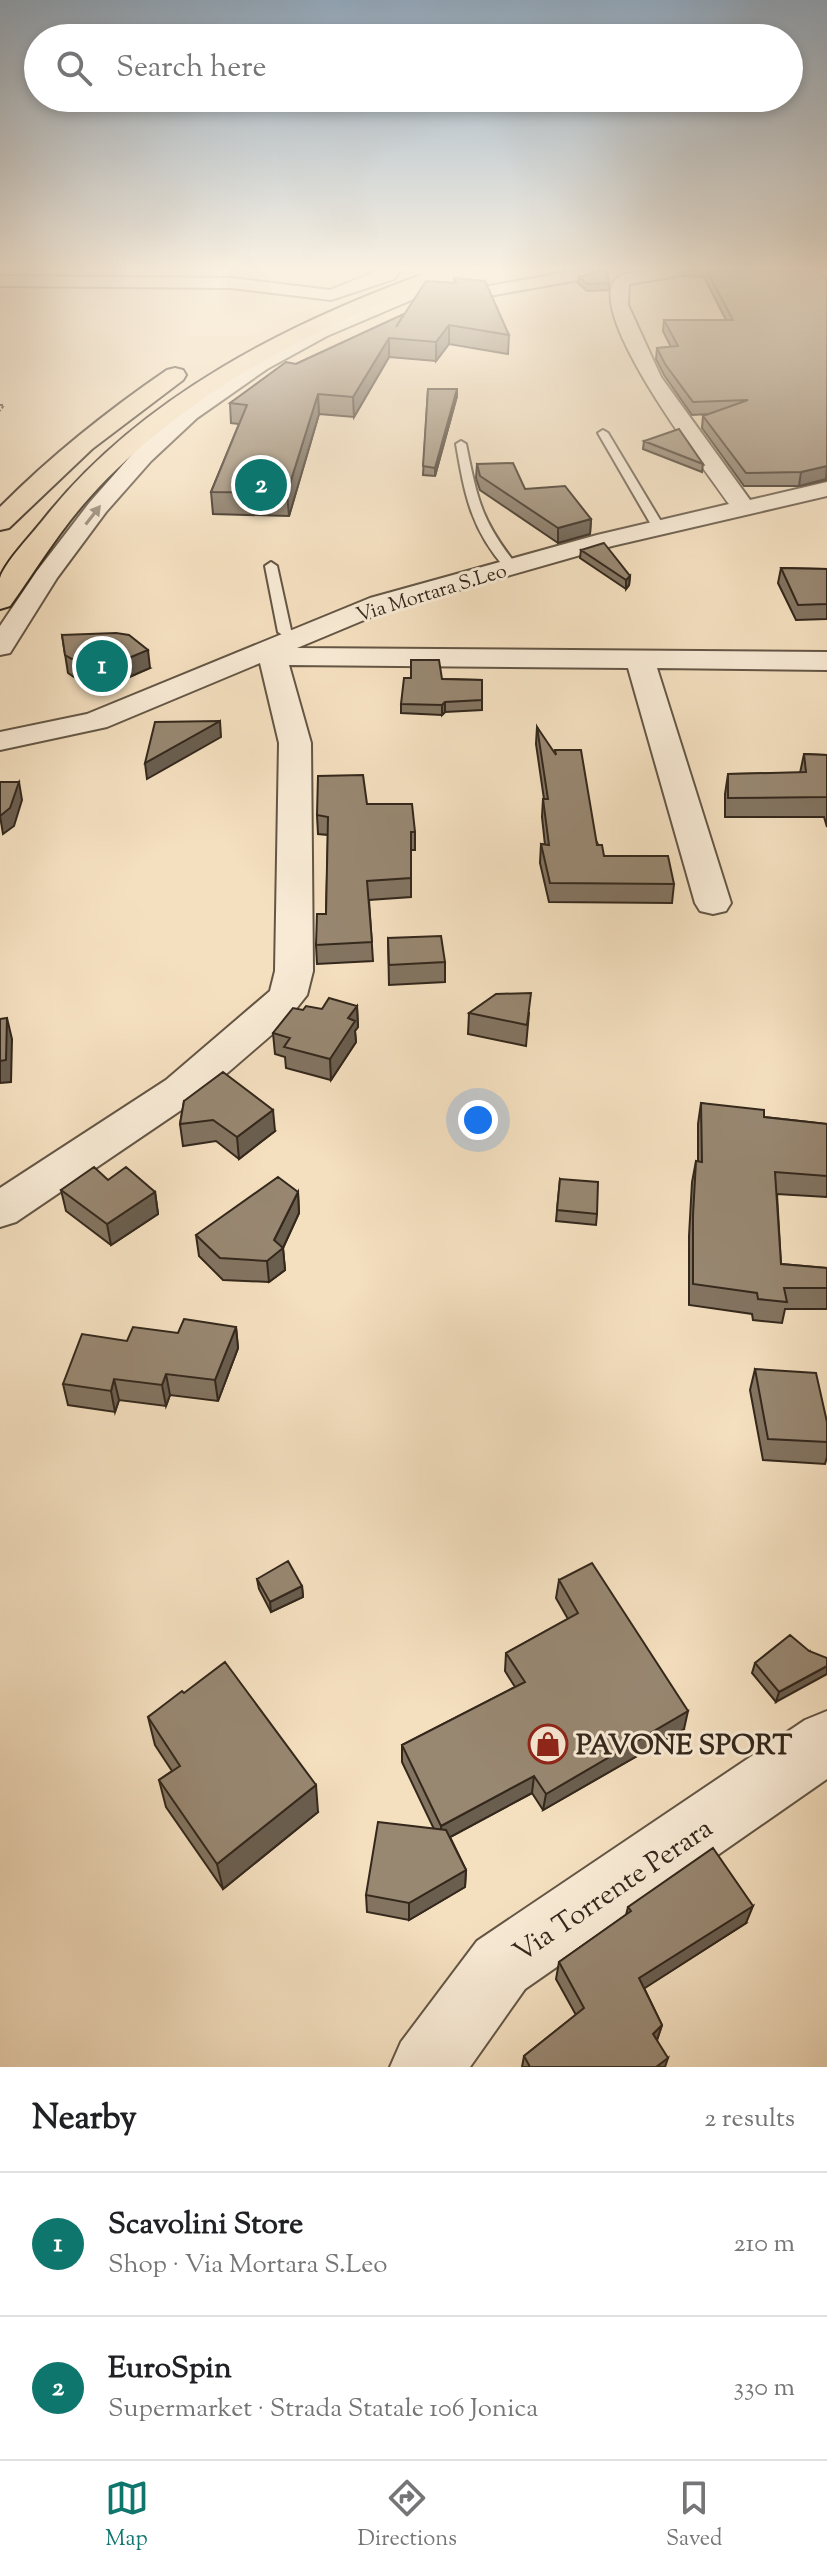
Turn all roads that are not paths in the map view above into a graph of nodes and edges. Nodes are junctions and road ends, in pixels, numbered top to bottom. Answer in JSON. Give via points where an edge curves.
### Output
{"nodes":[{"id":1,"x":187,"y":367,"type":"edge"},
{"id":2,"x":214,"y":367,"type":"edge"},
{"id":3,"x":240,"y":367,"type":"edge"},
{"id":4,"x":256,"y":367,"type":"edge"},
{"id":5,"x":646,"y":367,"type":"edge"},
{"id":6,"x":603,"y":433,"type":"dead end"},
{"id":7,"x":461,"y":444,"type":"dead end"},
{"id":8,"x":827,"y":489,"type":"edge"},
{"id":9,"x":68,"y":505,"type":"junction"},
{"id":10,"x":744,"y":508,"type":"junction"},
{"id":11,"x":0,"y":522,"type":"edge"},
{"id":12,"x":659,"y":528,"type":"junction"},
{"id":13,"x":0,"y":565,"type":"edge"},
{"id":14,"x":271,"y":566,"type":"dead end"},
{"id":15,"x":512,"y":567,"type":"junction"},
{"id":16,"x":46,"y":576,"type":"junction"},
{"id":17,"x":0,"y":600,"type":"edge"},
{"id":18,"x":0,"y":647,"type":"edge"},
{"id":19,"x":278,"y":649,"type":"junction"},
{"id":20,"x":640,"y":660,"type":"junction"},
{"id":21,"x":827,"y":661,"type":"edge"},
{"id":22,"x":0,"y":732,"type":"edge"},
{"id":23,"x":48,"y":733,"type":"junction"},
{"id":24,"x":0,"y":741,"type":"edge"},
{"id":25,"x":713,"y":903,"type":"dead end"},
{"id":26,"x":0,"y":1210,"type":"edge"},
{"id":27,"x":827,"y":1742,"type":"edge"},
{"id":28,"x":426,"y":2067,"type":"edge"}],
"edges":[{"from":1,"to":11,"type":"highway","via":[[81,443]]},
{"from":2,"to":13,"type":"highway","via":[[150,408],[75,471],[27,522]]},
{"from":3,"to":9,"type":"highway","via":[[200,390],[134,442]]},
{"from":16,"to":4,"type":"street","one_way":true,"via":[[143,456],[190,414]]},
{"from":5,"to":10,"type":"street"},
{"from":6,"to":12,"type":"lane"},
{"from":7,"to":15,"type":"lane","via":[[475,515]]},
{"from":8,"to":10,"type":"street","name":"Via Mortara S.Leo"},
{"from":9,"to":16,"type":"highway"},
{"from":9,"to":17,"type":"highway"},
{"from":10,"to":12,"type":"street","name":"Via Mortara S.Leo"},
{"from":12,"to":15,"type":"street","name":"Via Mortara S.Leo"},
{"from":14,"to":19,"type":"lane","via":[[285,632]]},
{"from":15,"to":19,"type":"street","name":"Via Mortara S.Leo","via":[[379,604]]},
{"from":16,"to":18,"type":"street"},
{"from":19,"to":20,"type":"street"},
{"from":19,"to":23,"type":"street","name":"Via Mortara S.Leo","via":[[96,721]]},
{"from":19,"to":26,"type":"street","via":[[295,743],[294,971],[288,995],[181,1090]]},
{"from":20,"to":21,"type":"street"},
{"from":20,"to":25,"type":"street"},
{"from":22,"to":23,"type":"street","name":"Via Mortara S.Leo"},
{"from":23,"to":24,"type":"street","name":"Via Mortara S.Leo"},
{"from":27,"to":28,"type":"street","name":"Via Torrente Perara","via":[[501,1965]]}]}
